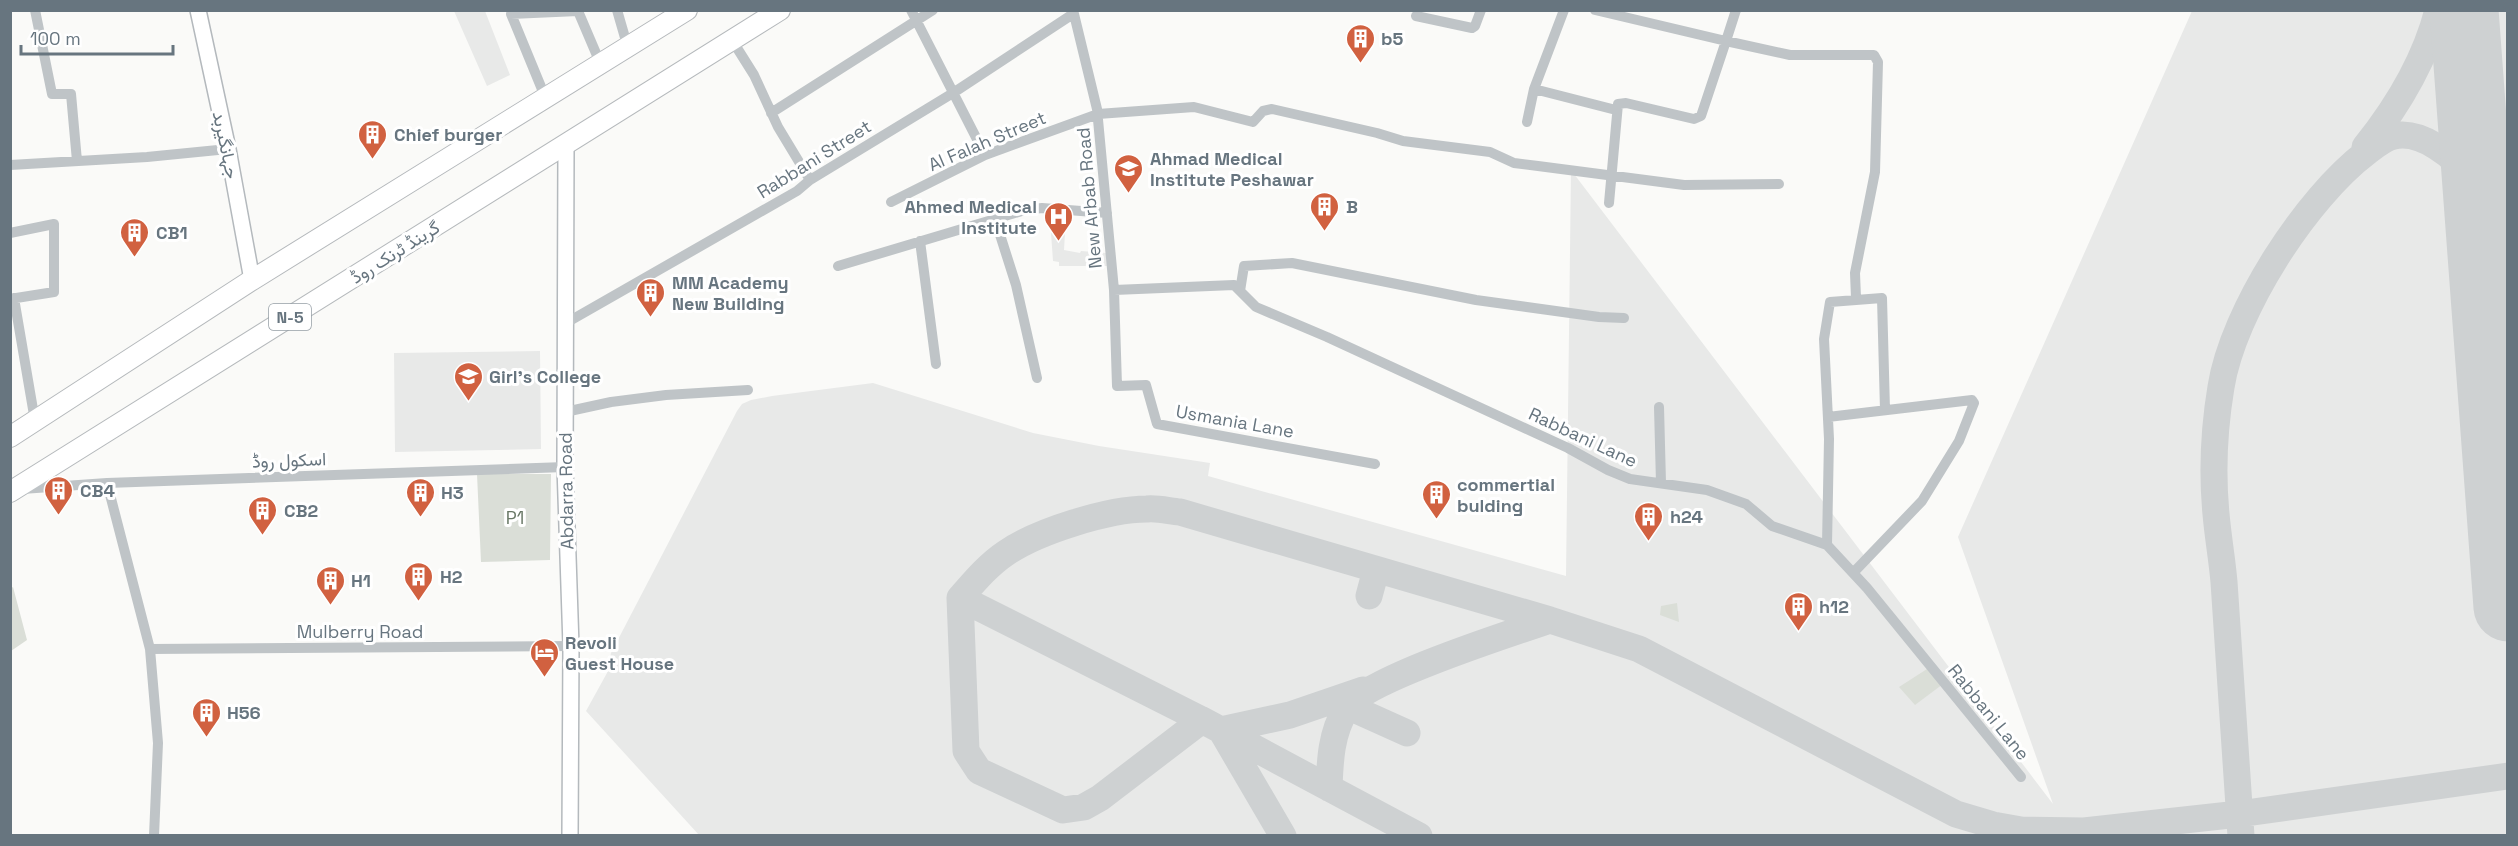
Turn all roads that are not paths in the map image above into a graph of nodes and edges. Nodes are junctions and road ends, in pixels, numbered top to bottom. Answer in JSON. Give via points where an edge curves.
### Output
{"nodes":[{"id":1,"x":34,"y":10,"type":"edge"},
{"id":2,"x":198,"y":10,"type":"edge"},
{"id":3,"x":617,"y":10,"type":"edge"},
{"id":4,"x":687,"y":10,"type":"edge"},
{"id":5,"x":780,"y":10,"type":"edge"},
{"id":6,"x":933,"y":10,"type":"edge"},
{"id":7,"x":1481,"y":10,"type":"edge"},
{"id":8,"x":1564,"y":10,"type":"edge"},
{"id":9,"x":1595,"y":10,"type":"edge"},
{"id":10,"x":1736,"y":10,"type":"edge"},
{"id":11,"x":1073,"y":12,"type":"edge"},
{"id":12,"x":914,"y":16,"type":"edge"},
{"id":13,"x":1416,"y":16,"type":"dead end"},
{"id":14,"x":732,"y":40,"type":"junction"},
{"id":15,"x":1726,"y":41,"type":"junction"},
{"id":16,"x":628,"y":48,"type":"junction"},
{"id":17,"x":601,"y":65,"type":"junction"},
{"id":18,"x":1534,"y":89,"type":"junction"},
{"id":19,"x":953,"y":93,"type":"junction"},
{"id":20,"x":546,"y":99,"type":"junction"},
{"id":21,"x":1616,"y":110,"type":"junction"},
{"id":22,"x":771,"y":113,"type":"junction"},
{"id":23,"x":1098,"y":114,"type":"junction"},
{"id":24,"x":1527,"y":122,"type":"dead end"},
{"id":25,"x":566,"y":146,"type":"junction"},
{"id":26,"x":228,"y":149,"type":"junction"},
{"id":27,"x":985,"y":155,"type":"junction"},
{"id":28,"x":77,"y":160,"type":"junction"},
{"id":29,"x":10,"y":165,"type":"edge"},
{"id":30,"x":1610,"y":175,"type":"junction"},
{"id":31,"x":810,"y":180,"type":"junction"},
{"id":32,"x":1779,"y":184,"type":"dead end"},
{"id":33,"x":891,"y":202,"type":"dead end"},
{"id":34,"x":1609,"y":202,"type":"dead end"},
{"id":35,"x":1107,"y":213,"type":"junction"},
{"id":36,"x":995,"y":219,"type":"junction"},
{"id":37,"x":10,"y":233,"type":"edge"},
{"id":38,"x":920,"y":241,"type":"junction"},
{"id":39,"x":838,"y":266,"type":"dead end"},
{"id":40,"x":252,"y":280,"type":"junction"},
{"id":41,"x":1114,"y":290,"type":"junction"},
{"id":42,"x":1240,"y":291,"type":"junction"},
{"id":43,"x":1856,"y":298,"type":"junction"},
{"id":44,"x":12,"y":299,"type":"edge"},
{"id":45,"x":1624,"y":318,"type":"dead end"},
{"id":46,"x":566,"y":323,"type":"junction"},
{"id":47,"x":936,"y":364,"type":"dead end"},
{"id":48,"x":1037,"y":378,"type":"dead end"},
{"id":49,"x":1117,"y":386,"type":"joint"},
{"id":50,"x":748,"y":390,"type":"dead end"},
{"id":51,"x":1659,"y":407,"type":"dead end"},
{"id":52,"x":1885,"y":410,"type":"junction"},
{"id":53,"x":565,"y":412,"type":"junction"},
{"id":54,"x":1828,"y":417,"type":"junction"},
{"id":55,"x":35,"y":421,"type":"junction"},
{"id":56,"x":10,"y":437,"type":"edge"},
{"id":57,"x":1375,"y":464,"type":"dead end"},
{"id":58,"x":565,"y":467,"type":"junction"},
{"id":59,"x":107,"y":483,"type":"junction"},
{"id":60,"x":1661,"y":483,"type":"junction"},
{"id":61,"x":13,"y":491,"type":"edge"},
{"id":62,"x":1827,"y":545,"type":"junction"},
{"id":63,"x":1853,"y":573,"type":"junction"},
{"id":64,"x":571,"y":646,"type":"junction"},
{"id":65,"x":150,"y":649,"type":"junction"},
{"id":66,"x":2021,"y":777,"type":"dead end"},
{"id":67,"x":154,"y":836,"type":"edge"},
{"id":68,"x":570,"y":836,"type":"edge"}],
"edges":[{"from":1,"to":28,"type":"street","via":[[52,94],[71,94]]},
{"from":2,"to":26,"type":"street","name":"جہانگیربد"},
{"from":3,"to":16,"type":"street"},
{"from":4,"to":16,"type":"highway"},
{"from":5,"to":14,"type":"highway","name":"گرینڈ ٹرنک روڈ","number":"N-5"},
{"from":6,"to":12,"type":"street"},
{"from":7,"to":13,"type":"street","via":[[1472,28]]},
{"from":8,"to":18,"type":"street"},
{"from":9,"to":15,"type":"street"},
{"from":10,"to":15,"type":"street"},
{"from":11,"to":19,"type":"street","name":"Rabbani Street"},
{"from":11,"to":23,"type":"street","name":"New Arbab Road"},
{"from":12,"to":19,"type":"street"},
{"from":12,"to":22,"type":"street"},
{"from":14,"to":22,"type":"street"},
{"from":14,"to":25,"type":"highway","name":"گرینڈ ٹرنک روڈ","number":"N-5"},
{"from":15,"to":21,"type":"street","via":[[1701,116],[1694,118],[1626,103],[1618,104]]},
{"from":15,"to":43,"type":"street","via":[[1790,55],[1871,54],[1878,59],[1875,172],[1855,273]]},
{"from":16,"to":17,"type":"highway"},
{"from":17,"to":20,"type":"highway"},
{"from":17,"to":20,"type":"street","via":[[578,11],[511,14]]},
{"from":18,"to":21,"type":"street"},
{"from":18,"to":24,"type":"street"},
{"from":19,"to":27,"type":"street"},
{"from":19,"to":31,"type":"street","name":"Rabbani Street"},
{"from":20,"to":40,"type":"highway"},
{"from":21,"to":30,"type":"street"},
{"from":22,"to":31,"type":"street"},
{"from":23,"to":27,"type":"street","name":"Al Falah Street"},
{"from":23,"to":30,"type":"street","name":"Al Falah Street","via":[[1194,107],[1253,122],[1263,111],[1272,109],[1403,141],[1490,152],[1514,163]]},
{"from":23,"to":35,"type":"street","name":"New Arbab Road"},
{"from":25,"to":46,"type":"street","name":"Abdarra Road"},
{"from":25,"to":61,"type":"highway","name":"گرینڈ ٹرنک روڈ","number":"N-5"},
{"from":26,"to":28,"type":"street","via":[[147,158]]},
{"from":26,"to":40,"type":"street","name":"جہانگیربد"},
{"from":27,"to":33,"type":"street","name":"Al Falah Street"},
{"from":28,"to":29,"type":"street"},
{"from":30,"to":32,"type":"street","name":"Al Falah Street","via":[[1684,185]]},
{"from":30,"to":34,"type":"street"},
{"from":31,"to":46,"type":"street","name":"Rabbani Street"},
{"from":35,"to":36,"type":"street","via":[[1042,208]]},
{"from":35,"to":41,"type":"street","name":"New Arbab Road"},
{"from":36,"to":38,"type":"street"},
{"from":36,"to":48,"type":"street","via":[[1016,285]]},
{"from":37,"to":44,"type":"street","via":[[54,224],[54,292]]},
{"from":38,"to":39,"type":"street"},
{"from":38,"to":47,"type":"street"},
{"from":40,"to":55,"type":"highway"},
{"from":41,"to":42,"type":"street","name":"Rabbani Lane","via":[[1234,285]]},
{"from":41,"to":49,"type":"street","name":"New Arbab Road"},
{"from":42,"to":45,"type":"street","via":[[1244,266],[1292,263],[1476,300]]},
{"from":42,"to":60,"type":"street","name":"Rabbani Lane","via":[[1256,307],[1608,470],[1630,479]]},
{"from":43,"to":52,"type":"street","via":[[1882,298]]},
{"from":43,"to":54,"type":"street","via":[[1828,303],[1824,339]]},
{"from":44,"to":55,"type":"street"},
{"from":46,"to":53,"type":"street","name":"Abdarra Road"},
{"from":49,"to":57,"type":"street","name":"Usmania Lane","via":[[1146,385],[1157,424]]},
{"from":50,"to":53,"type":"street","via":[[666,395]]},
{"from":51,"to":60,"type":"street"},
{"from":52,"to":54,"type":"street"},
{"from":52,"to":63,"type":"street","via":[[1972,400],[1974,403],[1959,441],[1922,501]]},
{"from":53,"to":58,"type":"street","name":"Abdarra Road"},
{"from":54,"to":62,"type":"street"},
{"from":55,"to":56,"type":"highway"},
{"from":58,"to":59,"type":"street","name":"اسکول روڈ"},
{"from":58,"to":64,"type":"street","name":"Abdarra Road"},
{"from":59,"to":61,"type":"street","name":"اسکول روڈ"},
{"from":59,"to":65,"type":"street"},
{"from":60,"to":62,"type":"street","name":"Rabbani Lane","via":[[1707,490],[1746,504],[1772,526]]},
{"from":62,"to":63,"type":"street","name":"Rabbani Lane"},
{"from":63,"to":66,"type":"street","name":"Rabbani Lane"},
{"from":64,"to":65,"type":"street","name":"Mulberry Road"},
{"from":64,"to":68,"type":"street","name":"Abdarra Road"},
{"from":65,"to":67,"type":"street","via":[[158,742]]}]}
